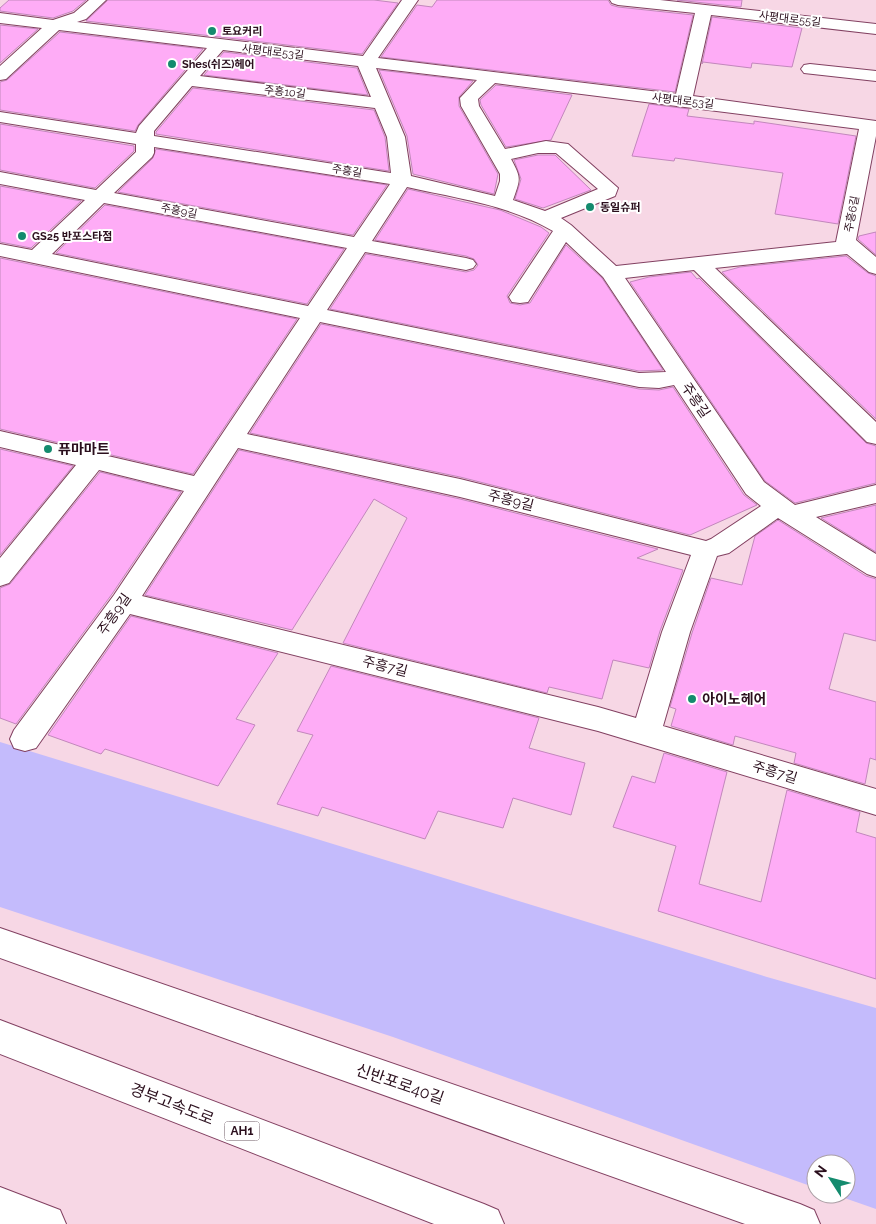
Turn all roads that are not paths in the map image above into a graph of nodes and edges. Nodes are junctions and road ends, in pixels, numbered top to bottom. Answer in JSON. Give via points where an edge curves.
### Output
{"nodes":[{"id":1,"x":98,"y":0,"type":"edge"},
{"id":2,"x":410,"y":0,"type":"edge"},
{"id":3,"x":618,"y":0,"type":"edge"},
{"id":4,"x":750,"y":7,"type":"edge"},
{"id":5,"x":704,"y":10,"type":"junction"},
{"id":6,"x":0,"y":18,"type":"edge"},
{"id":7,"x":56,"y":24,"type":"junction"},
{"id":8,"x":876,"y":29,"type":"edge"},
{"id":9,"x":218,"y":45,"type":"junction"},
{"id":10,"x":366,"y":64,"type":"junction"},
{"id":11,"x":810,"y":68,"type":"dead end"},
{"id":12,"x":0,"y":75,"type":"edge"},
{"id":13,"x":876,"y":76,"type":"edge"},
{"id":14,"x":490,"y":78,"type":"junction"},
{"id":15,"x":188,"y":80,"type":"junction"},
{"id":16,"x":683,"y":100,"type":"junction"},
{"id":17,"x":383,"y":104,"type":"junction"},
{"id":18,"x":0,"y":118,"type":"edge"},
{"id":19,"x":872,"y":125,"type":"edge"},
{"id":20,"x":145,"y":140,"type":"junction"},
{"id":21,"x":500,"y":156,"type":"junction"},
{"id":22,"x":869,"y":160,"type":"edge"},
{"id":23,"x":0,"y":178,"type":"edge"},
{"id":24,"x":402,"y":180,"type":"junction"},
{"id":25,"x":99,"y":196,"type":"junction"},
{"id":26,"x":502,"y":203,"type":"junction"},
{"id":27,"x":555,"y":224,"type":"junction"},
{"id":28,"x":359,"y":245,"type":"junction"},
{"id":29,"x":0,"y":250,"type":"edge"},
{"id":30,"x":37,"y":257,"type":"junction"},
{"id":31,"x":867,"y":258,"type":"edge"},
{"id":32,"x":698,"y":263,"type":"junction"},
{"id":33,"x":466,"y":264,"type":"dead end"},
{"id":34,"x":610,"y":273,"type":"junction"},
{"id":35,"x":520,"y":297,"type":"dead end"},
{"id":36,"x":314,"y":313,"type":"junction"},
{"id":37,"x":680,"y":377,"type":"junction"},
{"id":38,"x":876,"y":436,"type":"edge"},
{"id":39,"x":231,"y":438,"type":"junction"},
{"id":40,"x":0,"y":439,"type":"edge"},
{"id":41,"x":93,"y":461,"type":"junction"},
{"id":42,"x":200,"y":486,"type":"junction"},
{"id":43,"x":876,"y":494,"type":"edge"},
{"id":44,"x":786,"y":510,"type":"junction"},
{"id":45,"x":706,"y":550,"type":"junction"},
{"id":46,"x":876,"y":567,"type":"edge"},
{"id":47,"x":0,"y":576,"type":"edge"},
{"id":48,"x":124,"y":602,"type":"junction"},
{"id":49,"x":646,"y":733,"type":"junction"},
{"id":50,"x":25,"y":739,"type":"dead end"},
{"id":51,"x":876,"y":802,"type":"edge"},
{"id":52,"x":0,"y":943,"type":"edge"},
{"id":53,"x":0,"y":1037,"type":"edge"},
{"id":54,"x":0,"y":1206,"type":"edge"},
{"id":55,"x":46,"y":1224,"type":"edge"},
{"id":56,"x":484,"y":1224,"type":"edge"},
{"id":57,"x":800,"y":1224,"type":"edge"}],
"edges":[{"from":1,"to":7,"type":"main road","via":[[80,16]]},
{"from":2,"to":10,"type":"main road"},
{"from":3,"to":5,"type":"main road","name":"사평대로55길"},
{"from":4,"to":5,"type":"main road","name":"사평대로55길"},
{"from":4,"to":8,"type":"main road","name":"사평대로55길"},
{"from":5,"to":16,"type":"main road"},
{"from":6,"to":7,"type":"main road","name":"사평대로53길"},
{"from":7,"to":9,"type":"main road","name":"사평대로53길"},
{"from":7,"to":12,"type":"main road"},
{"from":9,"to":10,"type":"main road","name":"사평대로53길"},
{"from":9,"to":15,"type":"main road"},
{"from":10,"to":14,"type":"main road","name":"사평대로53길"},
{"from":10,"to":17,"type":"main road"},
{"from":11,"to":13,"type":"main road"},
{"from":14,"to":16,"type":"main road","name":"사평대로53길"},
{"from":14,"to":21,"type":"main road","via":[[469,98],[470,106]]},
{"from":15,"to":17,"type":"main road","name":"주흥10길"},
{"from":15,"to":20,"type":"main road","via":[[145,130]]},
{"from":16,"to":19,"type":"main road","name":"사평대로53길"},
{"from":17,"to":24,"type":"main road","via":[[396,137]]},
{"from":18,"to":20,"type":"main road","name":"주흥길"},
{"from":19,"to":22,"type":"main road","name":"주흥6길"},
{"from":20,"to":24,"type":"main road","name":"주흥길"},
{"from":20,"to":25,"type":"main road","via":[[145,152]]},
{"from":21,"to":26,"type":"main road","via":[[510,174]]},
{"from":21,"to":27,"type":"main road","via":[[561,148],[608,188],[604,194],[568,207]]},
{"from":22,"to":31,"type":"main road","name":"주흥6길","via":[[846,242]]},
{"from":23,"to":25,"type":"main road","name":"주흥9길"},
{"from":24,"to":26,"type":"main road","name":"주흥길"},
{"from":24,"to":28,"type":"main road","name":"주흥9길"},
{"from":25,"to":28,"type":"main road","name":"주흥9길"},
{"from":25,"to":30,"type":"main road"},
{"from":26,"to":27,"type":"main road","name":"주흥길"},
{"from":27,"to":34,"type":"main road","name":"주흥길"},
{"from":27,"to":35,"type":"main road"},
{"from":28,"to":33,"type":"main road","name":"주흥9길"},
{"from":28,"to":36,"type":"main road","name":"주흥9길"},
{"from":29,"to":30,"type":"main road"},
{"from":30,"to":36,"type":"main road"},
{"from":31,"to":32,"type":"main road"},
{"from":32,"to":34,"type":"main road"},
{"from":32,"to":38,"type":"main road"},
{"from":34,"to":37,"type":"main road","name":"주흥길"},
{"from":36,"to":37,"type":"main road","via":[[639,380]]},
{"from":36,"to":39,"type":"main road","name":"주흥9길"},
{"from":37,"to":44,"type":"main road","name":"주흥길","via":[[755,488]]},
{"from":39,"to":42,"type":"main road","name":"주흥9길"},
{"from":39,"to":45,"type":"main road","name":"주흥9길","via":[[460,488]]},
{"from":40,"to":41,"type":"main road"},
{"from":41,"to":42,"type":"main road"},
{"from":41,"to":47,"type":"main road"},
{"from":42,"to":48,"type":"main road","name":"주흥9길"},
{"from":43,"to":44,"type":"main road"},
{"from":44,"to":45,"type":"main road","via":[[720,546]]},
{"from":44,"to":46,"type":"main road","name":"주흥길"},
{"from":45,"to":49,"type":"main road","via":[[676,632]]},
{"from":48,"to":49,"type":"main road","name":"주흥7길"},
{"from":48,"to":50,"type":"main road","name":"주흥9길"},
{"from":49,"to":51,"type":"main road","name":"주흥7길"},
{"from":52,"to":57,"type":"main road","name":"신반포로40길"},
{"from":53,"to":56,"type":"main road","name":"경부고속도로","number":"AH1"},
{"from":54,"to":55,"type":"main road"}]}
